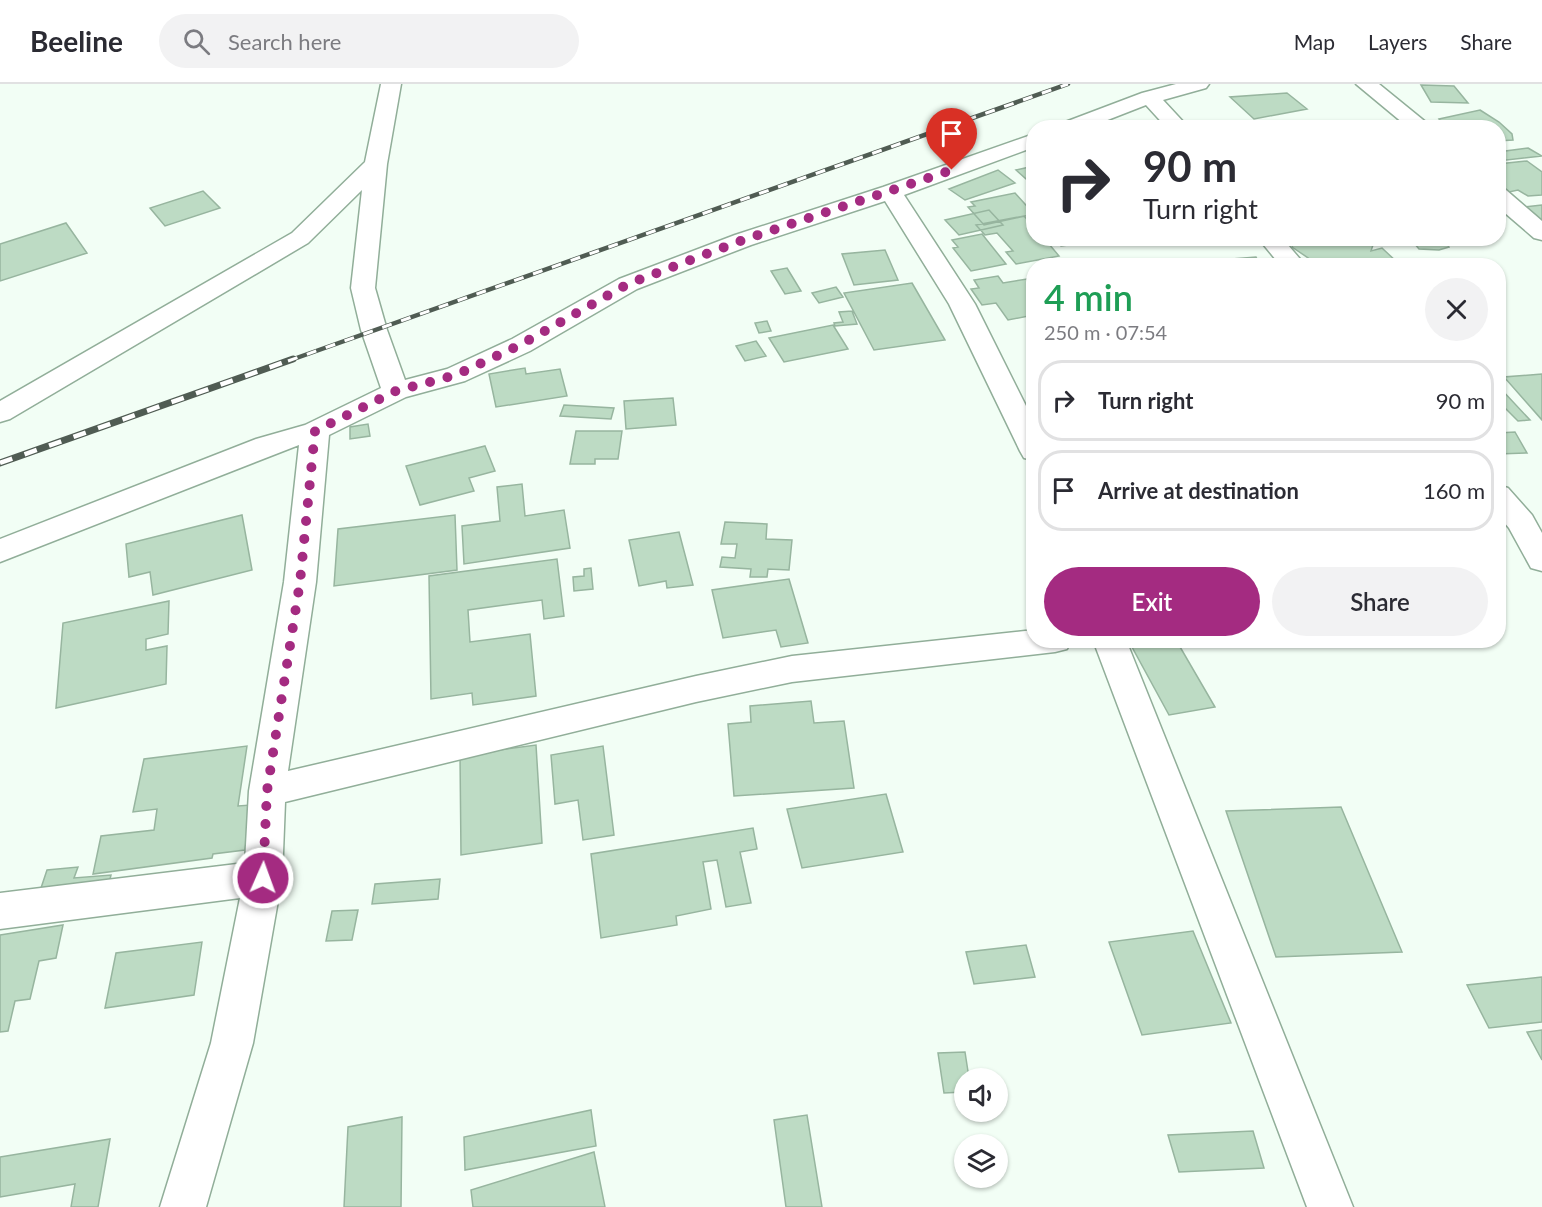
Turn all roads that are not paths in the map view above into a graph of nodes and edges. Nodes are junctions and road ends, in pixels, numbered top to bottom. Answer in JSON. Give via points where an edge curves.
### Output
{"nodes":[{"id":1,"x":391,"y":84,"type":"edge"},
{"id":2,"x":1199,"y":84,"type":"edge"},
{"id":3,"x":1366,"y":84,"type":"edge"},
{"id":4,"x":1149,"y":97,"type":"junction"},
{"id":5,"x":1088,"y":120,"type":"edge"},
{"id":6,"x":1171,"y":120,"type":"edge"},
{"id":7,"x":1413,"y":120,"type":"edge"},
{"id":8,"x":1026,"y":143,"type":"edge"},
{"id":9,"x":376,"y":164,"type":"junction"},
{"id":10,"x":891,"y":192,"type":"junction"},
{"id":11,"x":1506,"y":202,"type":"edge"},
{"id":12,"x":1542,"y":233,"type":"edge"},
{"id":13,"x":1276,"y":246,"type":"edge"},
{"id":14,"x":1287,"y":258,"type":"edge"},
{"id":15,"x":396,"y":391,"type":"junction"},
{"id":16,"x":0,"y":413,"type":"edge"},
{"id":17,"x":315,"y":431,"type":"junction"},
{"id":18,"x":1026,"y":435,"type":"edge"},
{"id":19,"x":1506,"y":504,"type":"edge"},
{"id":20,"x":0,"y":551,"type":"edge"},
{"id":21,"x":1542,"y":560,"type":"edge"},
{"id":22,"x":1026,"y":643,"type":"edge"},
{"id":23,"x":1112,"y":648,"type":"edge"},
{"id":24,"x":267,"y":791,"type":"junction"},
{"id":25,"x":263,"y":878,"type":"junction"},
{"id":26,"x":0,"y":911,"type":"edge"},
{"id":27,"x":183,"y":1207,"type":"edge"},
{"id":28,"x":1330,"y":1207,"type":"edge"}],
"edges":[{"from":1,"to":9,"type":"street"},
{"from":2,"to":4,"type":"street"},
{"from":3,"to":7,"type":"street"},
{"from":4,"to":5,"type":"street"},
{"from":4,"to":6,"type":"street"},
{"from":8,"to":10,"type":"street"},
{"from":9,"to":15,"type":"street","via":[[363,288]]},
{"from":9,"to":16,"type":"street","via":[[300,238]]},
{"from":10,"to":15,"type":"street","via":[[743,240],[628,284],[520,345],[456,375]]},
{"from":10,"to":18,"type":"street","via":[[962,304]]},
{"from":11,"to":12,"type":"street"},
{"from":13,"to":14,"type":"street"},
{"from":15,"to":17,"type":"street"},
{"from":17,"to":20,"type":"street","via":[[266,446]]},
{"from":17,"to":24,"type":"street","via":[[300,582]]},
{"from":19,"to":21,"type":"street","via":[[1521,522]]},
{"from":22,"to":24,"type":"street","via":[[792,669]]},
{"from":23,"to":28,"type":"street"},
{"from":24,"to":25,"type":"street"},
{"from":25,"to":26,"type":"street"},
{"from":25,"to":27,"type":"street","via":[[232,1043]]}]}
